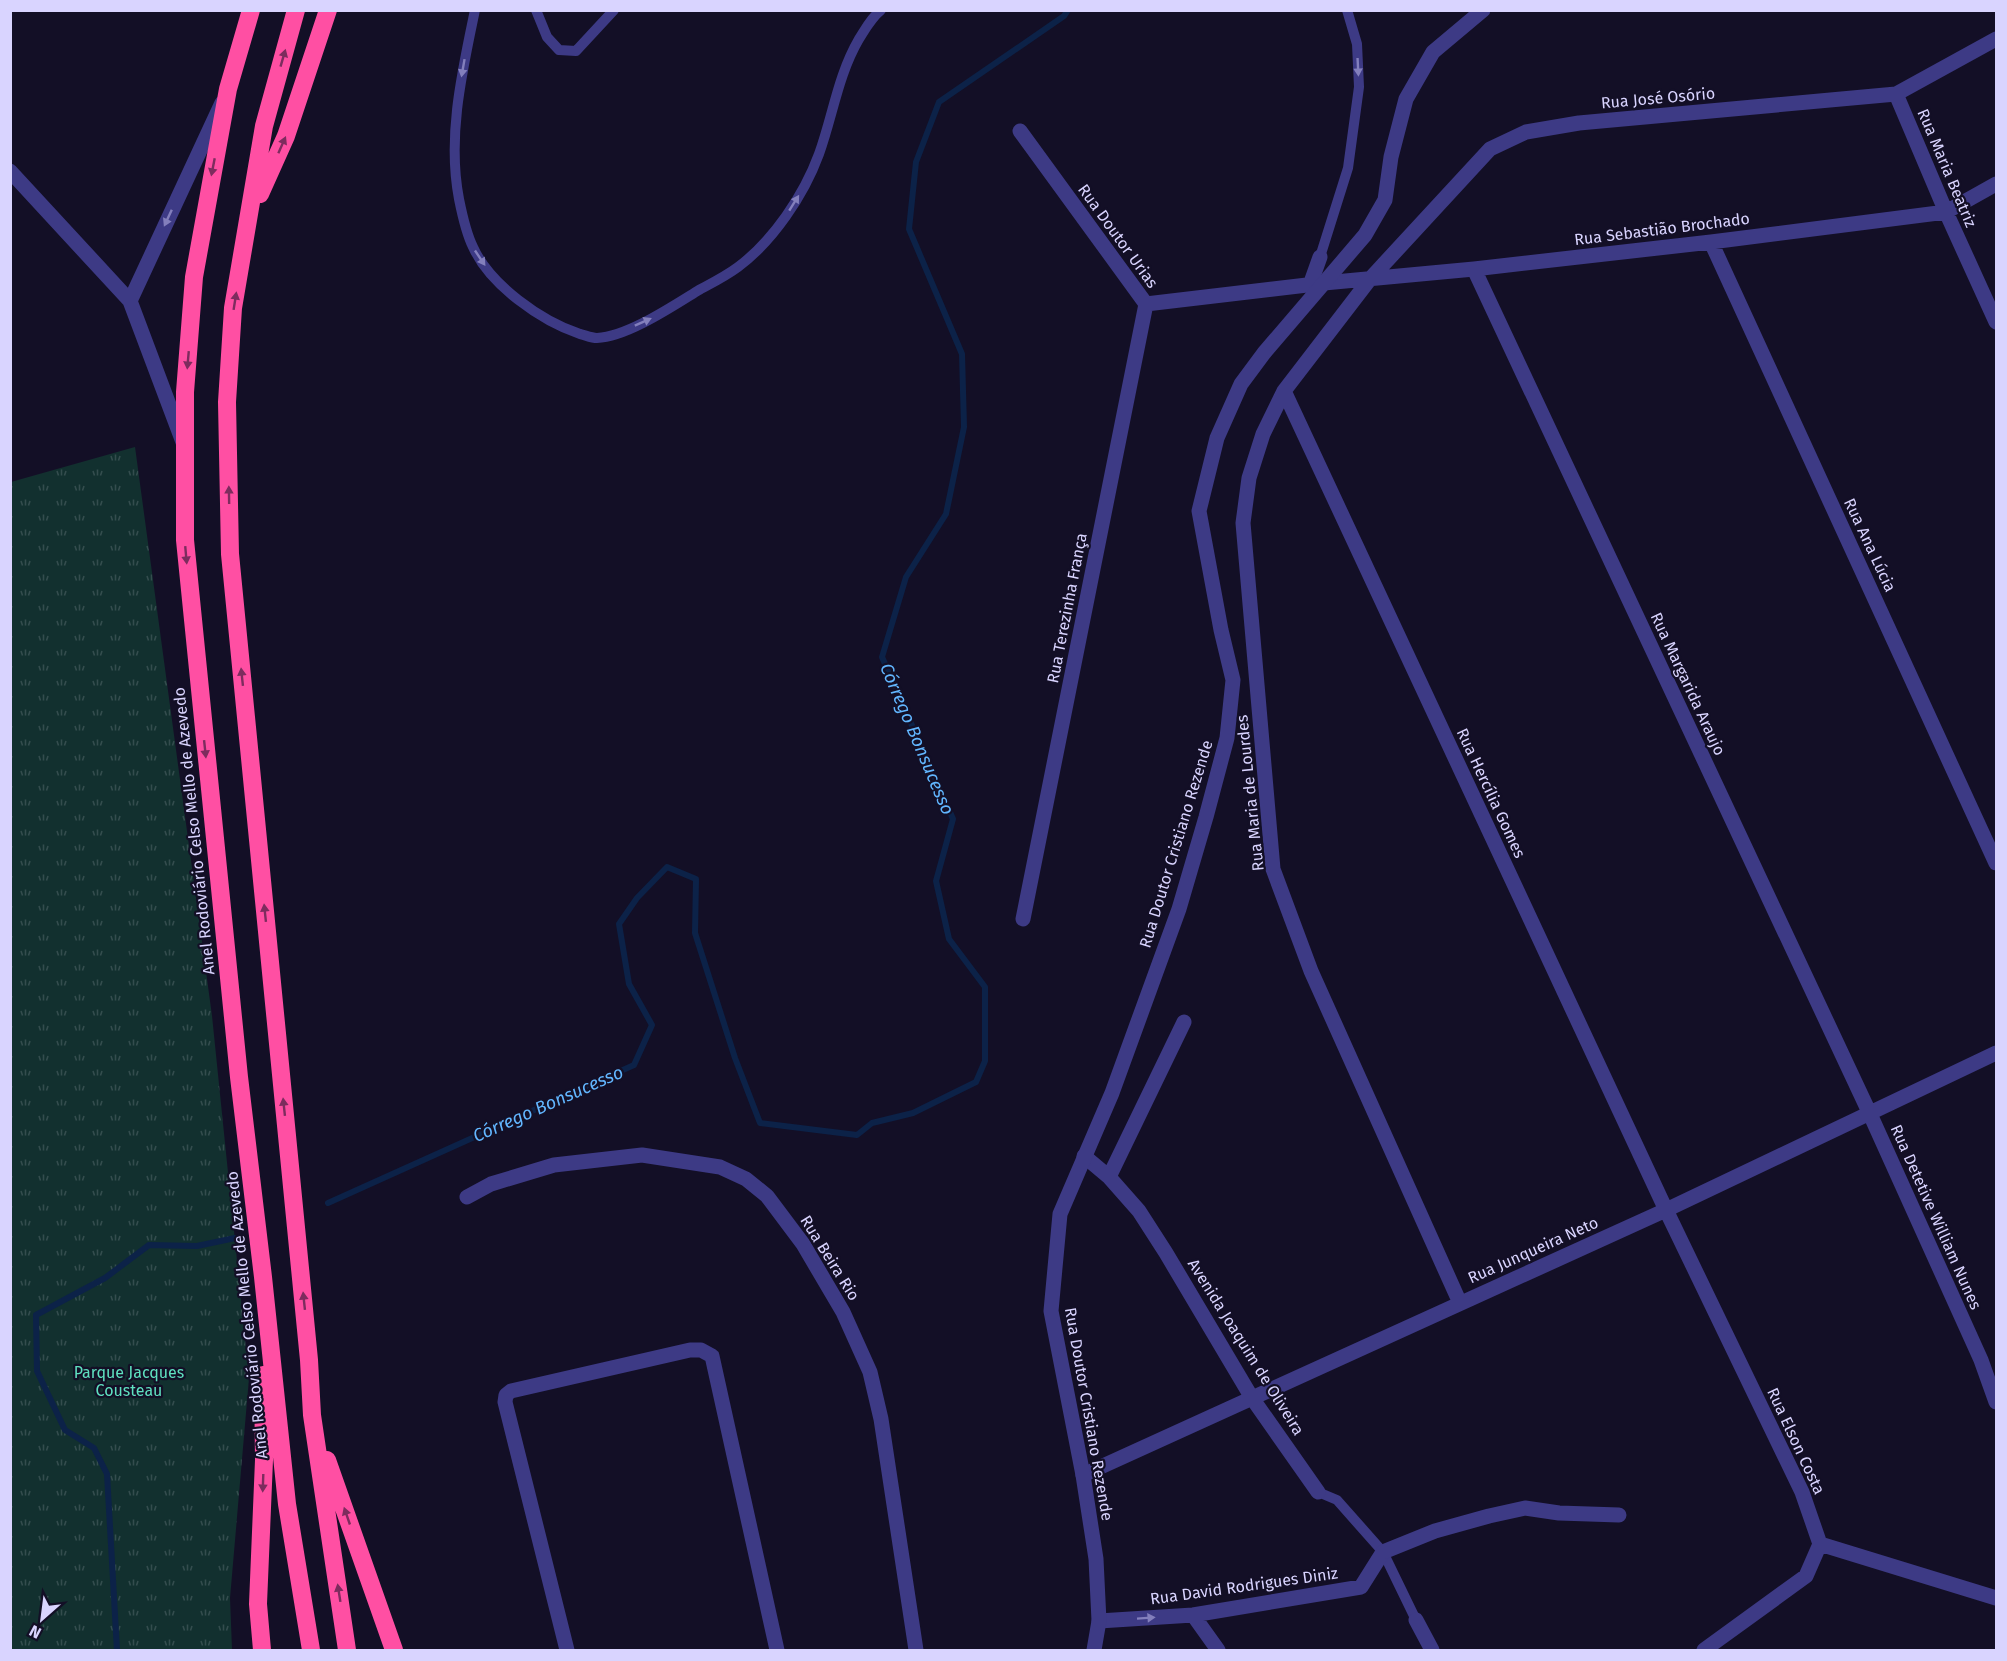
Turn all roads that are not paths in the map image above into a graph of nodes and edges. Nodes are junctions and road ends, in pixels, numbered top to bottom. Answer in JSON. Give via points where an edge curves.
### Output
{"nodes":[{"id":1,"x":251,"y":10,"type":"edge"},
{"id":2,"x":296,"y":10,"type":"edge"},
{"id":3,"x":328,"y":10,"type":"edge"},
{"id":4,"x":475,"y":10,"type":"edge"},
{"id":5,"x":536,"y":10,"type":"edge"},
{"id":6,"x":614,"y":10,"type":"edge"},
{"id":7,"x":881,"y":10,"type":"edge"},
{"id":8,"x":1347,"y":10,"type":"edge"},
{"id":9,"x":1483,"y":10,"type":"edge"},
{"id":10,"x":1996,"y":39,"type":"edge"},
{"id":11,"x":228,"y":89,"type":"junction"},
{"id":12,"x":1896,"y":94,"type":"junction"},
{"id":13,"x":1020,"y":131,"type":"dead end"},
{"id":14,"x":10,"y":171,"type":"edge"},
{"id":15,"x":1996,"y":184,"type":"edge"},
{"id":16,"x":1946,"y":212,"type":"junction"},
{"id":17,"x":250,"y":218,"type":"junction"},
{"id":18,"x":1712,"y":242,"type":"junction"},
{"id":19,"x":1320,"y":257,"type":"joint"},
{"id":20,"x":1474,"y":269,"type":"junction"},
{"id":21,"x":1370,"y":279,"type":"junction"},
{"id":22,"x":1317,"y":284,"type":"junction"},
{"id":23,"x":130,"y":301,"type":"junction"},
{"id":24,"x":1146,"y":304,"type":"junction"},
{"id":25,"x":1996,"y":322,"type":"edge"},
{"id":26,"x":1284,"y":391,"type":"junction"},
{"id":27,"x":184,"y":446,"type":"junction"},
{"id":28,"x":1996,"y":863,"type":"edge"},
{"id":29,"x":1023,"y":919,"type":"dead end"},
{"id":30,"x":1184,"y":1022,"type":"dead end"},
{"id":31,"x":1996,"y":1053,"type":"edge"},
{"id":32,"x":1870,"y":1114,"type":"junction"},
{"id":33,"x":1084,"y":1156,"type":"junction"},
{"id":34,"x":1109,"y":1177,"type":"junction"},
{"id":35,"x":467,"y":1197,"type":"dead end"},
{"id":36,"x":1666,"y":1210,"type":"junction"},
{"id":37,"x":263,"y":1277,"type":"junction"},
{"id":38,"x":1460,"y":1303,"type":"junction"},
{"id":39,"x":1252,"y":1398,"type":"junction"},
{"id":40,"x":1996,"y":1402,"type":"edge"},
{"id":41,"x":312,"y":1415,"type":"junction"},
{"id":42,"x":1083,"y":1475,"type":"junction"},
{"id":43,"x":1317,"y":1492,"type":"joint"},
{"id":44,"x":1619,"y":1515,"type":"dead end"},
{"id":45,"x":1820,"y":1544,"type":"junction"},
{"id":46,"x":1383,"y":1552,"type":"junction"},
{"id":47,"x":1996,"y":1598,"type":"edge"},
{"id":48,"x":1193,"y":1615,"type":"junction"},
{"id":49,"x":1416,"y":1620,"type":"joint"},
{"id":50,"x":1099,"y":1622,"type":"junction"},
{"id":51,"x":261,"y":1650,"type":"edge"},
{"id":52,"x":311,"y":1650,"type":"edge"},
{"id":53,"x":347,"y":1650,"type":"edge"},
{"id":54,"x":394,"y":1650,"type":"edge"},
{"id":55,"x":567,"y":1650,"type":"edge"},
{"id":56,"x":777,"y":1650,"type":"edge"},
{"id":57,"x":916,"y":1650,"type":"edge"},
{"id":58,"x":1094,"y":1650,"type":"edge"},
{"id":59,"x":1218,"y":1650,"type":"edge"},
{"id":60,"x":1432,"y":1650,"type":"edge"},
{"id":61,"x":1704,"y":1650,"type":"edge"}],
"edges":[{"from":1,"to":11,"type":"highway","name":"Anel Rodoviário Celso Mello de Azevedo"},
{"from":17,"to":2,"type":"highway","one_way":true,"via":[[264,126]]},
{"from":17,"to":3,"type":"highway","one_way":true,"via":[[286,136]]},
{"from":4,"to":7,"type":"lane","one_way":true,"via":[[462,71],[454,141],[459,199],[473,248],[495,279],[525,306],[564,328],[595,338],[611,336],[650,320],[738,267],[774,232],[797,200],[819,154],[850,53]]},
{"from":5,"to":6,"type":"lane","via":[[547,37],[560,50],[576,51]]},
{"from":8,"to":19,"type":"lane","one_way":true,"via":[[1357,44],[1359,87],[1348,168]]},
{"from":9,"to":22,"type":"street","name":"Rua Doutor Cristiano Rezende","via":[[1433,52],[1406,99],[1384,200],[1365,235]]},
{"from":10,"to":12,"type":"street","name":"Rua José Osório"},
{"from":11,"to":23,"type":"street","one_way":true},
{"from":11,"to":27,"type":"highway","name":"Anel Rodoviário Celso Mello de Azevedo","one_way":true,"via":[[194,277]]},
{"from":12,"to":16,"type":"street","name":"Rua Maria Beatriz"},
{"from":12,"to":21,"type":"street","name":"Rua José Osório","via":[[1579,123],[1526,132],[1490,149]]},
{"from":13,"to":24,"type":"street","name":"Rua Doutor Urias"},
{"from":14,"to":23,"type":"street"},
{"from":15,"to":16,"type":"street","name":"Rua Sebastião Brochado"},
{"from":16,"to":18,"type":"street","name":"Rua Sebastião Brochado"},
{"from":16,"to":25,"type":"street","name":"Rua Maria Beatriz"},
{"from":41,"to":17,"type":"highway","one_way":true,"via":[[230,554],[227,402],[234,308]]},
{"from":18,"to":20,"type":"street","name":"Rua Sebastião Brochado"},
{"from":18,"to":28,"type":"street","name":"Rua Ana Lúcia"},
{"from":19,"to":22,"type":"street"},
{"from":20,"to":21,"type":"street","name":"Rua Sebastião Brochado"},
{"from":20,"to":32,"type":"street","name":"Rua Margarida Araujo"},
{"from":21,"to":22,"type":"street","name":"Rua Sebastião Brochado"},
{"from":21,"to":26,"type":"street","name":"Rua Maria de Lourdes"},
{"from":22,"to":24,"type":"street","name":"Rua Doutor Urias"},
{"from":22,"to":33,"type":"street","name":"Rua Doutor Cristiano Rezende","via":[[1240,384],[1217,438],[1199,511],[1233,680],[1227,738],[1179,909],[1112,1093]]},
{"from":23,"to":27,"type":"street"},
{"from":24,"to":29,"type":"street","name":"Rua Terezinha França"},
{"from":26,"to":36,"type":"street","name":"Rua Hercília Gomes"},
{"from":26,"to":38,"type":"street","name":"Rua Maria de Lourdes","via":[[1263,434],[1249,478],[1243,523],[1273,869],[1311,971]]},
{"from":27,"to":37,"type":"highway","name":"Anel Rodoviário Celso Mello de Azevedo","one_way":true,"via":[[184,540]]},
{"from":30,"to":34,"type":"street"},
{"from":31,"to":32,"type":"street","name":"Rua Junqueira Neto"},
{"from":32,"to":36,"type":"street","name":"Rua Junqueira Neto"},
{"from":32,"to":40,"type":"street","name":"Rua Detetive William Nunes","via":[[1981,1360]]},
{"from":33,"to":34,"type":"street","name":"Avenida Joaquim de Oliveira"},
{"from":33,"to":42,"type":"street","name":"Rua Doutor Cristiano Rezende","via":[[1060,1214],[1051,1311]]},
{"from":34,"to":39,"type":"street","name":"Avenida Joaquim de Oliveira","via":[[1139,1211],[1166,1252]]},
{"from":35,"to":57,"type":"street","name":"Rua Beira Rio","via":[[491,1184],[554,1165],[642,1155],[720,1167],[746,1179],[767,1196],[803,1244],[843,1312],[870,1372],[881,1419]]},
{"from":36,"to":38,"type":"street","name":"Rua Junqueira Neto"},
{"from":36,"to":45,"type":"street","name":"Rua Elson Costa","via":[[1802,1492]]},
{"from":37,"to":51,"type":"highway","one_way":true,"via":[[264,1460],[258,1604]]},
{"from":37,"to":52,"type":"highway","name":"Anel Rodoviário Celso Mello de Azevedo","via":[[287,1504]]},
{"from":38,"to":39,"type":"street","name":"Rua Junqueira Neto"},
{"from":39,"to":42,"type":"street","name":"Rua Junqueira Neto"},
{"from":39,"to":43,"type":"street","name":"Avenida Joaquim de Oliveira"},
{"from":53,"to":41,"type":"highway","one_way":true},
{"from":54,"to":41,"type":"highway","one_way":true},
{"from":42,"to":50,"type":"street","name":"Rua Doutor Cristiano Rezende","via":[[1096,1558]]},
{"from":43,"to":46,"type":"lane","name":"Avenida Joaquim de Oliveira","via":[[1336,1500]]},
{"from":44,"to":46,"type":"street","via":[[1525,1508],[1435,1532]]},
{"from":45,"to":47,"type":"street"},
{"from":45,"to":61,"type":"street","via":[[1806,1576]]},
{"from":46,"to":48,"type":"street","name":"Rua David Rodrigues Diniz","via":[[1361,1587]]},
{"from":46,"to":49,"type":"lane","name":"Avenida Joaquim de Oliveira"},
{"from":50,"to":48,"type":"street","name":"Rua David Rodrigues Diniz","one_way":true},
{"from":48,"to":59,"type":"street"},
{"from":49,"to":60,"type":"street","name":"Avenida Joaquim de Oliveira"},
{"from":50,"to":58,"type":"street","name":"Rua Doutor Cristiano Rezende"},
{"from":55,"to":56,"type":"street","via":[[506,1395],[690,1350],[712,1356]]}]}
